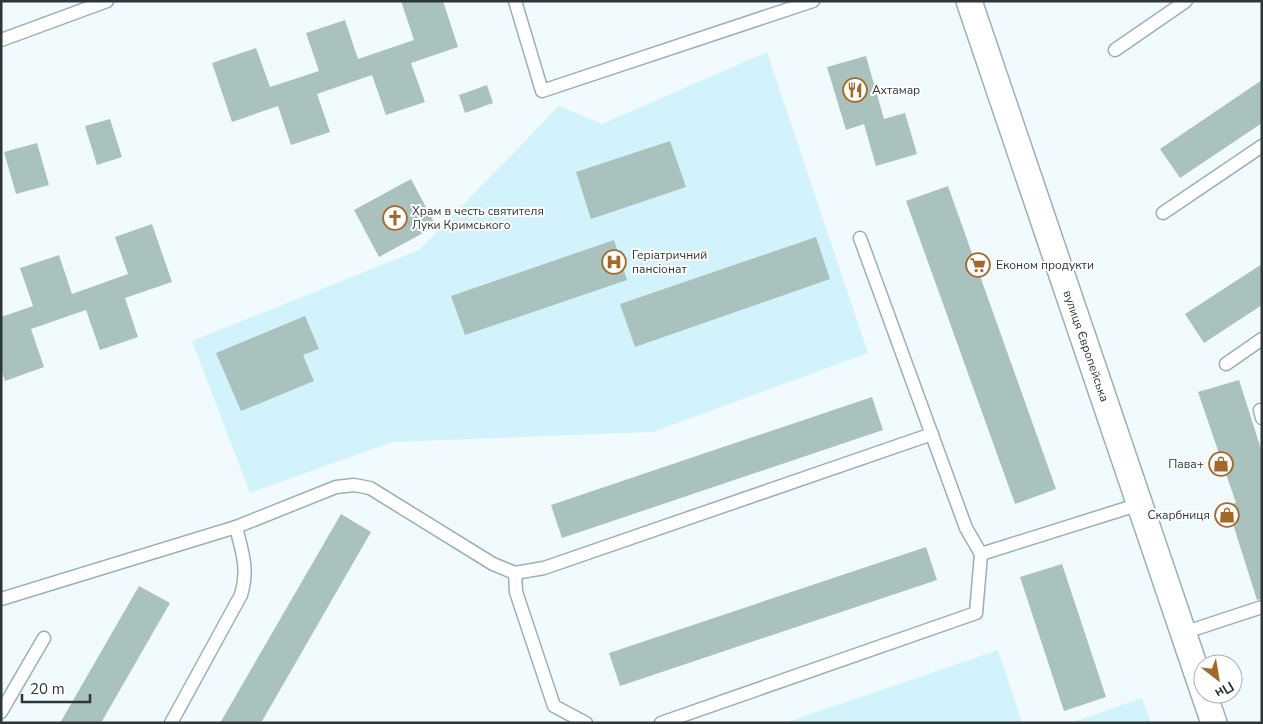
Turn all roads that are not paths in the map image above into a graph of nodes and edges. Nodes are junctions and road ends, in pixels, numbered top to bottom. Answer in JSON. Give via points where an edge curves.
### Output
{"nodes":[{"id":1,"x":107,"y":1,"type":"edge"},
{"id":2,"x":515,"y":1,"type":"edge"},
{"id":3,"x":813,"y":1,"type":"edge"},
{"id":4,"x":969,"y":1,"type":"edge"},
{"id":5,"x":1186,"y":1,"type":"edge"},
{"id":6,"x":1,"y":40,"type":"edge"},
{"id":7,"x":1115,"y":50,"type":"dead end"},
{"id":8,"x":1262,"y":146,"type":"edge"},
{"id":9,"x":1164,"y":213,"type":"dead end"},
{"id":10,"x":860,"y":238,"type":"dead end"},
{"id":11,"x":1262,"y":339,"type":"edge"},
{"id":12,"x":1226,"y":364,"type":"dead end"},
{"id":13,"x":932,"y":434,"type":"junction"},
{"id":14,"x":1140,"y":504,"type":"junction"},
{"id":15,"x":236,"y":527,"type":"junction"},
{"id":16,"x":981,"y":554,"type":"junction"},
{"id":17,"x":515,"y":573,"type":"junction"},
{"id":18,"x":1,"y":599,"type":"edge"},
{"id":19,"x":1262,"y":607,"type":"edge"},
{"id":20,"x":1183,"y":633,"type":"junction"},
{"id":21,"x":44,"y":638,"type":"dead end"},
{"id":22,"x":1193,"y":663,"type":"edge"},
{"id":23,"x":1207,"y":704,"type":"edge"},
{"id":24,"x":1,"y":712,"type":"edge"},
{"id":25,"x":171,"y":723,"type":"edge"},
{"id":26,"x":586,"y":723,"type":"edge"},
{"id":27,"x":661,"y":723,"type":"edge"},
{"id":28,"x":1214,"y":723,"type":"edge"}],
"edges":[{"from":1,"to":6,"type":"lane"},
{"from":2,"to":3,"type":"lane","via":[[542,91]]},
{"from":4,"to":14,"type":"street","name":"вулиця Європейська"},
{"from":5,"to":7,"type":"lane"},
{"from":8,"to":9,"type":"lane"},
{"from":10,"to":13,"type":"lane"},
{"from":11,"to":12,"type":"lane"},
{"from":13,"to":16,"type":"lane","via":[[966,528]]},
{"from":13,"to":17,"type":"lane","via":[[544,568]]},
{"from":14,"to":16,"type":"lane"},
{"from":14,"to":20,"type":"street","name":"вулиця Європейська"},
{"from":15,"to":17,"type":"lane","via":[[336,488],[354,485],[370,488],[493,564]]},
{"from":15,"to":18,"type":"lane"},
{"from":15,"to":25,"type":"lane","via":[[245,562],[246,578],[241,595]]},
{"from":16,"to":27,"type":"lane","via":[[976,613]]},
{"from":17,"to":26,"type":"lane","via":[[516,592],[554,706]]},
{"from":19,"to":20,"type":"lane"},
{"from":20,"to":22,"type":"street","name":"вулиця Європейська"},
{"from":21,"to":24,"type":"lane"},
{"from":23,"to":28,"type":"street","name":"вулиця Європейська"}]}
